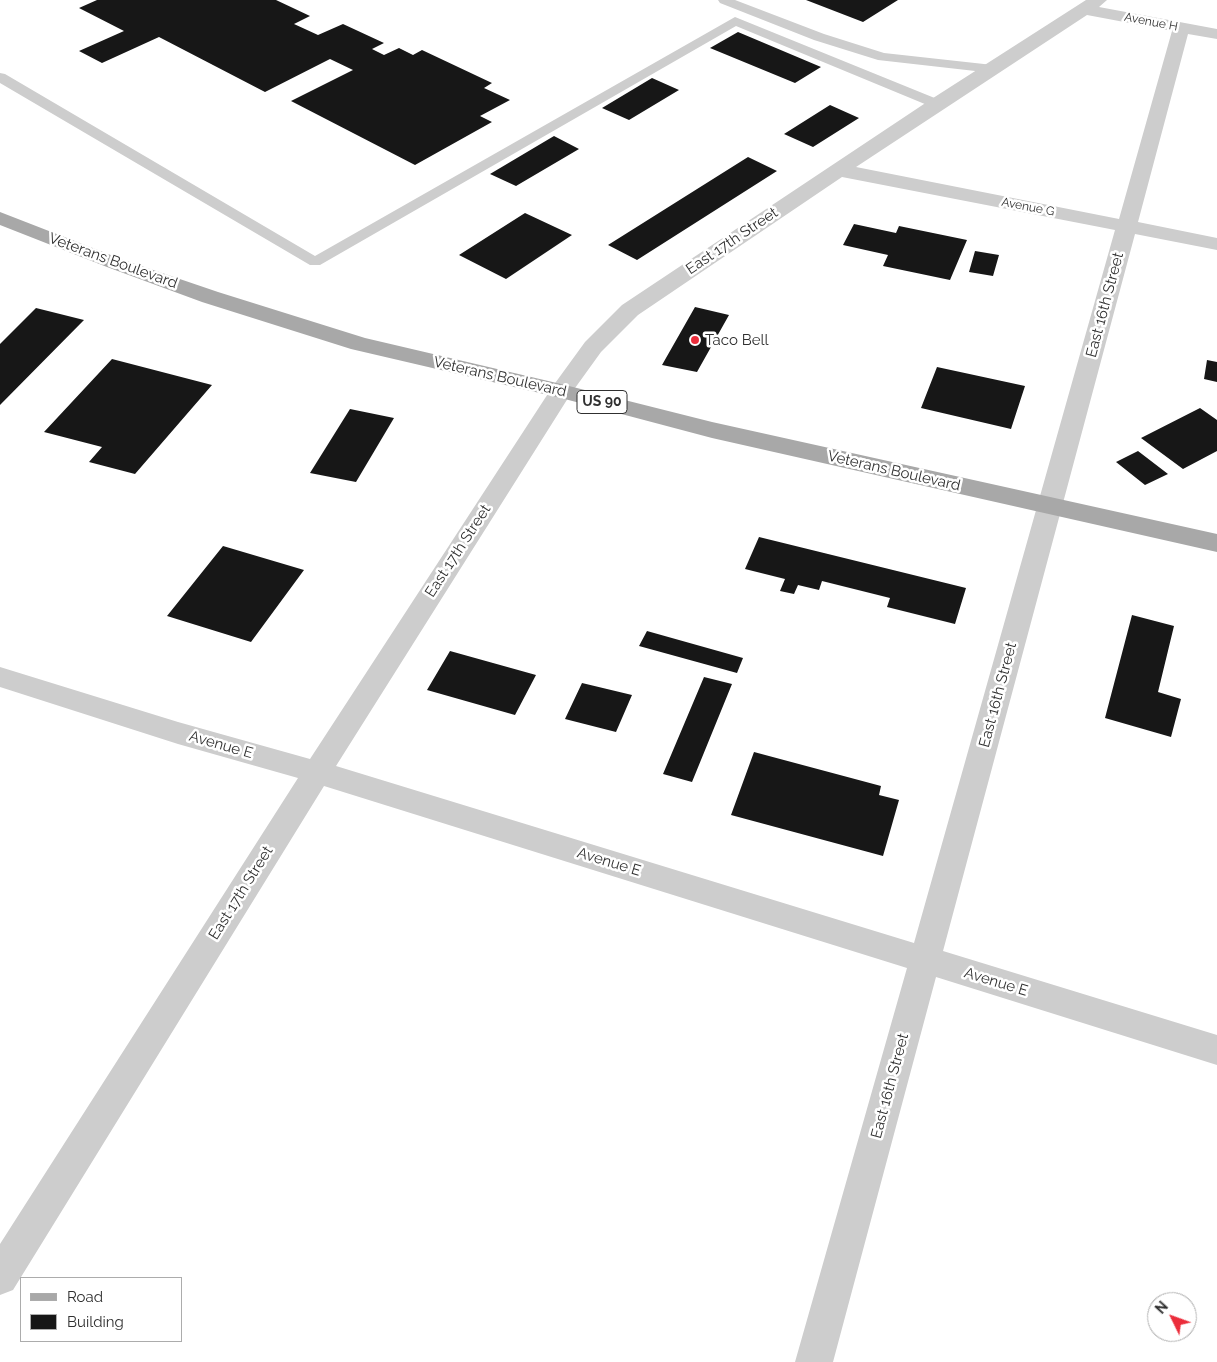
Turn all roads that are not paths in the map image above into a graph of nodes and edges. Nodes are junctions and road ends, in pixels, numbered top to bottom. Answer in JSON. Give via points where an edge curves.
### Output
{"nodes":[{"id":1,"x":724,"y":0,"type":"edge"},
{"id":2,"x":1091,"y":4,"type":"edge"},
{"id":3,"x":1181,"y":29,"type":"junction"},
{"id":4,"x":1217,"y":34,"type":"edge"},
{"id":5,"x":993,"y":68,"type":"junction"},
{"id":6,"x":0,"y":77,"type":"edge"},
{"id":7,"x":938,"y":104,"type":"junction"},
{"id":8,"x":838,"y":170,"type":"junction"},
{"id":9,"x":0,"y":218,"type":"edge"},
{"id":10,"x":1127,"y":226,"type":"junction"},
{"id":11,"x":1217,"y":244,"type":"edge"},
{"id":12,"x":561,"y":391,"type":"junction"},
{"id":13,"x":1050,"y":506,"type":"junction"},
{"id":14,"x":1217,"y":543,"type":"edge"},
{"id":15,"x":0,"y":677,"type":"edge"},
{"id":16,"x":317,"y":772,"type":"junction"},
{"id":17,"x":925,"y":960,"type":"junction"},
{"id":18,"x":1217,"y":1050,"type":"edge"},
{"id":19,"x":0,"y":1277,"type":"edge"},
{"id":20,"x":814,"y":1362,"type":"edge"}],
"edges":[{"from":1,"to":5,"type":"lane","via":[[819,37],[883,57]]},
{"from":2,"to":3,"type":"street","name":"Avenue H"},
{"from":2,"to":5,"type":"street","name":"East 17th Street"},
{"from":3,"to":4,"type":"street","name":"Avenue H"},
{"from":3,"to":10,"type":"street","name":"East 16th Street"},
{"from":5,"to":7,"type":"street","name":"East 17th Street"},
{"from":6,"to":7,"type":"lane","via":[[315,262],[735,21]]},
{"from":7,"to":8,"type":"street","name":"East 17th Street"},
{"from":8,"to":10,"type":"street","name":"Avenue G"},
{"from":8,"to":12,"type":"street","name":"East 17th Street","via":[[630,310],[593,347]]},
{"from":9,"to":12,"type":"main road","name":"Veterans Boulevard","number":"US 90","via":[[210,297],[360,344]]},
{"from":10,"to":11,"type":"street","name":"Avenue G"},
{"from":10,"to":13,"type":"street","name":"East 16th Street"},
{"from":12,"to":13,"type":"main road","name":"Veterans Boulevard","number":"US 90","via":[[712,430]]},
{"from":12,"to":16,"type":"street","name":"East 17th Street"},
{"from":13,"to":14,"type":"main road","name":"Veterans Boulevard","number":"US 90"},
{"from":13,"to":17,"type":"street","name":"East 16th Street"},
{"from":15,"to":16,"type":"street","name":"Avenue E","via":[[178,733]]},
{"from":16,"to":17,"type":"street","name":"Avenue E"},
{"from":16,"to":19,"type":"street","name":"East 17th Street"},
{"from":17,"to":18,"type":"street","name":"Avenue E"},
{"from":17,"to":20,"type":"street","name":"East 16th Street"}]}
